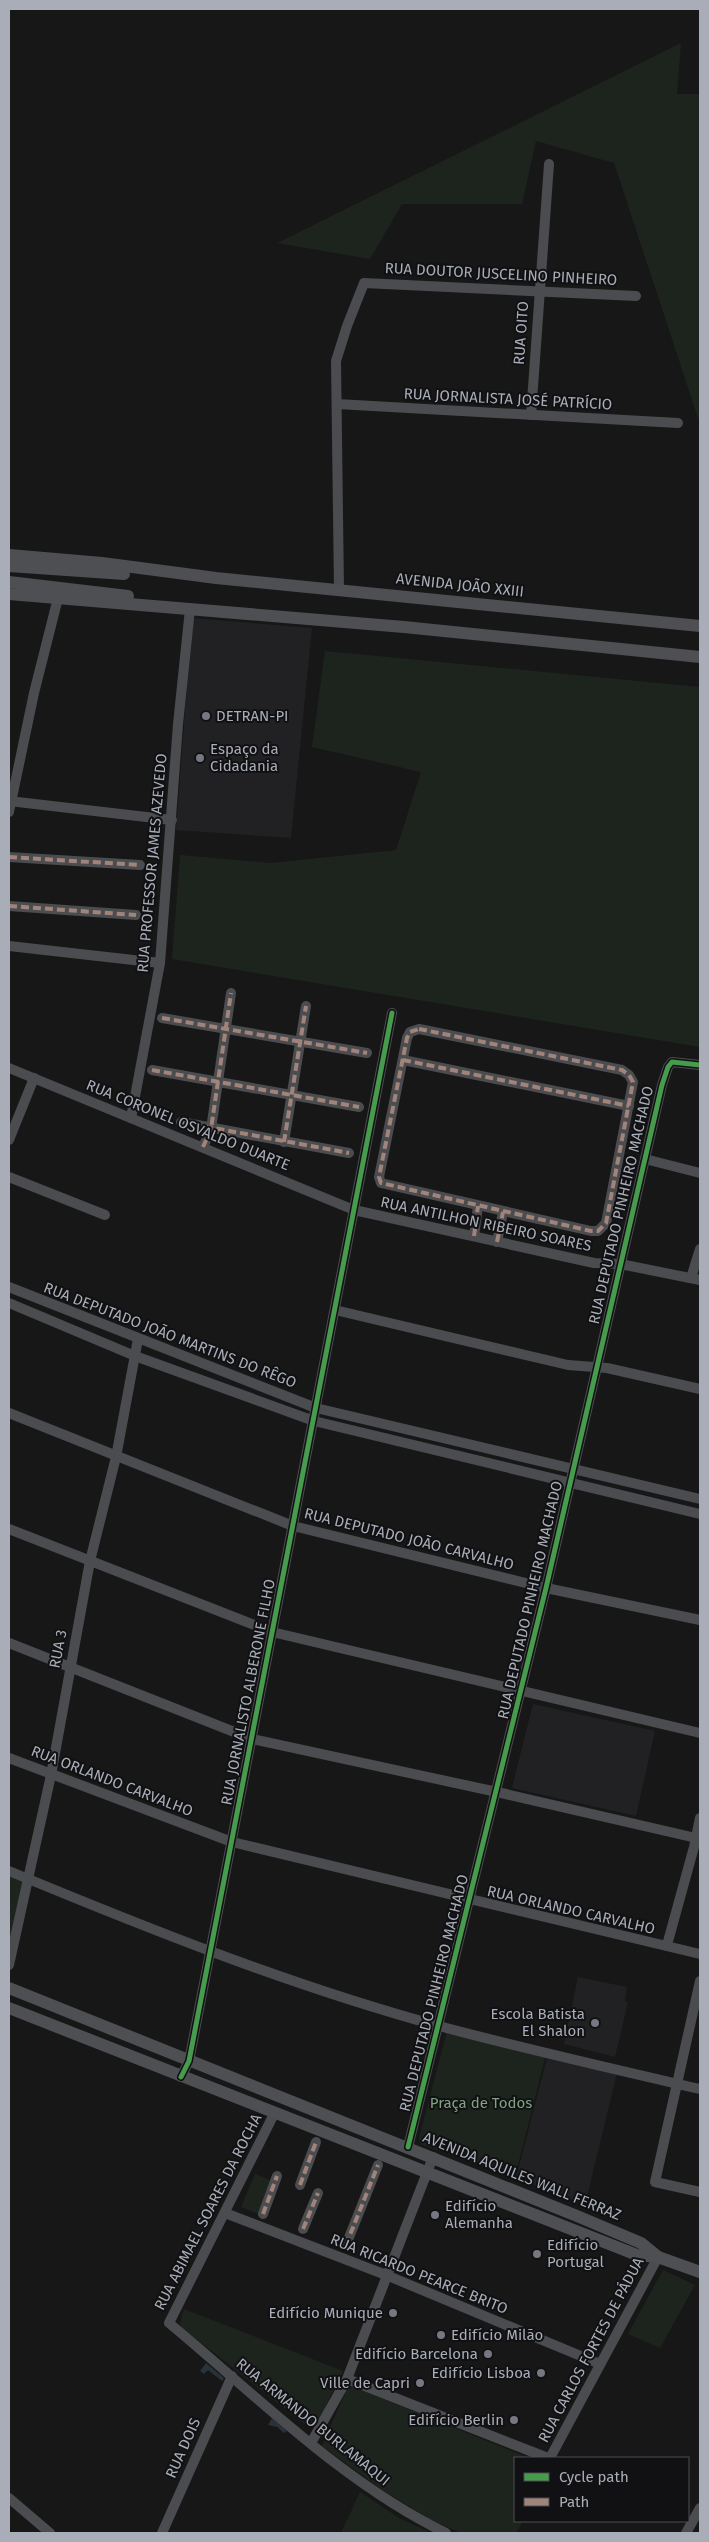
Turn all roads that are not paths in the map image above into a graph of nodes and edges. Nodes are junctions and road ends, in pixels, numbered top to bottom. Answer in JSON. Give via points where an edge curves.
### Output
{"nodes":[{"id":1,"x":549,"y":164,"type":"dead end"},
{"id":2,"x":539,"y":292,"type":"junction"},
{"id":3,"x":636,"y":296,"type":"dead end"},
{"id":4,"x":337,"y":404,"type":"junction"},
{"id":5,"x":531,"y":415,"type":"junction"},
{"id":6,"x":678,"y":423,"type":"dead end"},
{"id":7,"x":9,"y":555,"type":"edge"},
{"id":8,"x":9,"y":566,"type":"edge"},
{"id":9,"x":216,"y":578,"type":"junction"},
{"id":10,"x":9,"y":582,"type":"edge"},
{"id":11,"x":339,"y":590,"type":"junction"},
{"id":12,"x":9,"y":594,"type":"edge"},
{"id":13,"x":58,"y":598,"type":"junction"},
{"id":14,"x":190,"y":609,"type":"junction"},
{"id":15,"x":262,"y":615,"type":"junction"},
{"id":16,"x":700,"y":626,"type":"edge"},
{"id":17,"x":700,"y":657,"type":"edge"},
{"id":18,"x":10,"y":801,"type":"edge"},
{"id":19,"x":9,"y":812,"type":"edge"},
{"id":20,"x":172,"y":820,"type":"junction"},
{"id":21,"x":9,"y":857,"type":"edge"},
{"id":22,"x":140,"y":865,"type":"dead end"},
{"id":23,"x":9,"y":906,"type":"edge"},
{"id":24,"x":136,"y":916,"type":"dead end"},
{"id":25,"x":9,"y":946,"type":"edge"},
{"id":26,"x":160,"y":963,"type":"junction"},
{"id":27,"x":231,"y":992,"type":"dead end"},
{"id":28,"x":306,"y":1006,"type":"dead end"},
{"id":29,"x":392,"y":1013,"type":"dead end"},
{"id":30,"x":162,"y":1018,"type":"dead end"},
{"id":31,"x":226,"y":1029,"type":"junction"},
{"id":32,"x":300,"y":1042,"type":"junction"},
{"id":33,"x":367,"y":1053,"type":"dead end"},
{"id":34,"x":403,"y":1060,"type":"junction"},
{"id":35,"x":700,"y":1065,"type":"edge"},
{"id":36,"x":9,"y":1068,"type":"edge"},
{"id":37,"x":152,"y":1070,"type":"dead end"},
{"id":38,"x":34,"y":1078,"type":"junction"},
{"id":39,"x":218,"y":1081,"type":"junction"},
{"id":40,"x":292,"y":1095,"type":"junction"},
{"id":41,"x":628,"y":1106,"type":"junction"},
{"id":42,"x":359,"y":1107,"type":"dead end"},
{"id":43,"x":131,"y":1118,"type":"junction"},
{"id":44,"x":181,"y":1122,"type":"dead end"},
{"id":45,"x":211,"y":1129,"type":"junction"},
{"id":46,"x":9,"y":1140,"type":"edge"},
{"id":47,"x":284,"y":1142,"type":"junction"},
{"id":48,"x":203,"y":1147,"type":"junction"},
{"id":49,"x":349,"y":1153,"type":"dead end"},
{"id":50,"x":645,"y":1159,"type":"junction"},
{"id":51,"x":700,"y":1173,"type":"edge"},
{"id":52,"x":9,"y":1177,"type":"edge"},
{"id":53,"x":478,"y":1206,"type":"junction"},
{"id":54,"x":354,"y":1210,"type":"junction"},
{"id":55,"x":503,"y":1212,"type":"junction"},
{"id":56,"x":105,"y":1215,"type":"dead end"},
{"id":57,"x":474,"y":1236,"type":"junction"},
{"id":58,"x":497,"y":1242,"type":"junction"},
{"id":59,"x":700,"y":1249,"type":"edge"},
{"id":60,"x":620,"y":1264,"type":"junction"},
{"id":61,"x":696,"y":1279,"type":"edge"},
{"id":62,"x":9,"y":1287,"type":"edge"},
{"id":63,"x":9,"y":1303,"type":"edge"},
{"id":64,"x":335,"y":1310,"type":"junction"},
{"id":65,"x":138,"y":1339,"type":"junction"},
{"id":66,"x":135,"y":1356,"type":"junction"},
{"id":67,"x":597,"y":1368,"type":"junction"},
{"id":68,"x":700,"y":1389,"type":"edge"},
{"id":69,"x":316,"y":1408,"type":"junction"},
{"id":70,"x":9,"y":1414,"type":"edge"},
{"id":71,"x":314,"y":1421,"type":"junction"},
{"id":72,"x":116,"y":1457,"type":"junction"},
{"id":73,"x":573,"y":1469,"type":"junction"},
{"id":74,"x":570,"y":1484,"type":"junction"},
{"id":75,"x":700,"y":1499,"type":"edge"},
{"id":76,"x":700,"y":1514,"type":"edge"},
{"id":77,"x":293,"y":1526,"type":"junction"},
{"id":78,"x":9,"y":1529,"type":"edge"},
{"id":79,"x":90,"y":1561,"type":"junction"},
{"id":80,"x":546,"y":1588,"type":"junction"},
{"id":81,"x":700,"y":1620,"type":"edge"},
{"id":82,"x":272,"y":1632,"type":"junction"},
{"id":83,"x":9,"y":1643,"type":"edge"},
{"id":84,"x":70,"y":1668,"type":"junction"},
{"id":85,"x":521,"y":1691,"type":"junction"},
{"id":86,"x":700,"y":1733,"type":"edge"},
{"id":87,"x":252,"y":1739,"type":"junction"},
{"id":88,"x":9,"y":1758,"type":"edge"},
{"id":89,"x":51,"y":1775,"type":"junction"},
{"id":90,"x":497,"y":1792,"type":"junction"},
{"id":91,"x":700,"y":1818,"type":"edge"},
{"id":92,"x":232,"y":1842,"type":"junction"},
{"id":93,"x":697,"y":1845,"type":"edge"},
{"id":94,"x":9,"y":1871,"type":"edge"},
{"id":95,"x":27,"y":1878,"type":"junction"},
{"id":96,"x":470,"y":1899,"type":"junction"},
{"id":97,"x":667,"y":1945,"type":"junction"},
{"id":98,"x":210,"y":1952,"type":"junction"},
{"id":99,"x":700,"y":1954,"type":"edge"},
{"id":100,"x":9,"y":1965,"type":"edge"},
{"id":101,"x":700,"y":1981,"type":"edge"},
{"id":102,"x":9,"y":1988,"type":"edge"},
{"id":103,"x":9,"y":2008,"type":"edge"},
{"id":104,"x":438,"y":2026,"type":"junction"},
{"id":105,"x":189,"y":2061,"type":"junction"},
{"id":106,"x":182,"y":2077,"type":"junction"},
{"id":107,"x":678,"y":2084,"type":"junction"},
{"id":108,"x":700,"y":2089,"type":"edge"},
{"id":109,"x":274,"y":2114,"type":"junction"},
{"id":110,"x":316,"y":2142,"type":"dead end"},
{"id":111,"x":408,"y":2147,"type":"junction"},
{"id":112,"x":433,"y":2157,"type":"junction"},
{"id":113,"x":378,"y":2165,"type":"dead end"},
{"id":114,"x":427,"y":2172,"type":"junction"},
{"id":115,"x":277,"y":2176,"type":"dead end"},
{"id":116,"x":300,"y":2185,"type":"dead end"},
{"id":117,"x":700,"y":2192,"type":"edge"},
{"id":118,"x":318,"y":2193,"type":"dead end"},
{"id":119,"x":225,"y":2213,"type":"junction"},
{"id":120,"x":263,"y":2214,"type":"dead end"},
{"id":121,"x":303,"y":2229,"type":"dead end"},
{"id":122,"x":346,"y":2245,"type":"dead end"},
{"id":123,"x":658,"y":2257,"type":"junction"},
{"id":124,"x":699,"y":2272,"type":"edge"},
{"id":125,"x":386,"y":2275,"type":"junction"},
{"id":126,"x":169,"y":2323,"type":"joint"},
{"id":127,"x":600,"y":2364,"type":"junction"},
{"id":128,"x":232,"y":2376,"type":"junction"},
{"id":129,"x":347,"y":2379,"type":"junction"},
{"id":130,"x":311,"y":2443,"type":"junction"},
{"id":131,"x":546,"y":2457,"type":"edge"},
{"id":132,"x":550,"y":2457,"type":"edge"},
{"id":133,"x":9,"y":2498,"type":"edge"},
{"id":134,"x":700,"y":2508,"type":"edge"},
{"id":135,"x":50,"y":2533,"type":"edge"},
{"id":136,"x":162,"y":2533,"type":"edge"},
{"id":137,"x":446,"y":2533,"type":"edge"},
{"id":138,"x":686,"y":2533,"type":"edge"}],
"edges":[{"from":1,"to":2,"type":"street","name":"RUA OITO"},
{"from":2,"to":3,"type":"street","name":"RUA DOUTOR JUSCELINO PINHEIRO"},
{"from":2,"to":4,"type":"street","name":"RUA DOUTOR JUSCELINO PINHEIRO","via":[[364,282],[336,361]]},
{"from":2,"to":5,"type":"street","name":"RUA OITO"},
{"from":4,"to":5,"type":"street","name":"RUA JORNALISTA JOSÉ PATRÍCIO"},
{"from":4,"to":11,"type":"street"},
{"from":5,"to":6,"type":"street","name":"RUA JORNALISTA JOSÉ PATRÍCIO"},
{"from":7,"to":9,"type":"main road","name":"AVENIDA JOÃO XXIII"},
{"from":8,"to":9,"type":"main road","name":"AVENIDA JOÃO XXIII"},
{"from":9,"to":11,"type":"main road","name":"AVENIDA JOÃO XXIII"},
{"from":10,"to":15,"type":"main road","via":[[76,588]]},
{"from":11,"to":16,"type":"main road","name":"AVENIDA JOÃO XXIII"},
{"from":12,"to":13,"type":"main road"},
{"from":13,"to":14,"type":"main road"},
{"from":13,"to":18,"type":"street"},
{"from":14,"to":15,"type":"main road"},
{"from":14,"to":20,"type":"street","name":"RUA PROFESSOR JAMES AZEVEDO"},
{"from":15,"to":17,"type":"main road"},
{"from":18,"to":19,"type":"street"},
{"from":18,"to":20,"type":"street"},
{"from":20,"to":26,"type":"street","name":"RUA PROFESSOR JAMES AZEVEDO"},
{"from":21,"to":22,"type":"street"},
{"from":23,"to":24,"type":"street"},
{"from":25,"to":26,"type":"street"},
{"from":26,"to":43,"type":"street","name":"RUA PROFESSOR JAMES AZEVEDO"},
{"from":27,"to":31,"type":"street"},
{"from":28,"to":32,"type":"street"},
{"from":29,"to":54,"type":"street"},
{"from":30,"to":31,"type":"street"},
{"from":31,"to":32,"type":"street"},
{"from":31,"to":39,"type":"street"},
{"from":32,"to":33,"type":"street"},
{"from":32,"to":40,"type":"street"},
{"from":34,"to":41,"type":"street"},
{"from":34,"to":41,"type":"street","via":[[410,1032],[419,1029],[622,1070],[630,1075],[633,1082]]},
{"from":34,"to":53,"type":"street","via":[[379,1177],[381,1184]]},
{"from":35,"to":50,"type":"street","name":"RUA DEPUTADO PINHEIRO MACHADO","via":[[676,1060],[670,1064]]},
{"from":36,"to":38,"type":"street","name":"RUA CORONEL OSVALDO DUARTE"},
{"from":37,"to":39,"type":"street"},
{"from":38,"to":43,"type":"street","name":"RUA CORONEL OSVALDO DUARTE"},
{"from":38,"to":46,"type":"street"},
{"from":39,"to":40,"type":"street"},
{"from":39,"to":45,"type":"street"},
{"from":40,"to":42,"type":"street"},
{"from":40,"to":47,"type":"street"},
{"from":41,"to":55,"type":"street","via":[[606,1223],[598,1231]]},
{"from":43,"to":48,"type":"street","name":"RUA CORONEL OSVALDO DUARTE"},
{"from":44,"to":45,"type":"street"},
{"from":45,"to":47,"type":"street"},
{"from":45,"to":48,"type":"street"},
{"from":47,"to":49,"type":"street"},
{"from":48,"to":54,"type":"street","name":"RUA CORONEL OSVALDO DUARTE"},
{"from":50,"to":51,"type":"street"},
{"from":50,"to":60,"type":"street","name":"RUA DEPUTADO PINHEIRO MACHADO"},
{"from":52,"to":56,"type":"street"},
{"from":53,"to":55,"type":"street"},
{"from":53,"to":57,"type":"street"},
{"from":54,"to":57,"type":"street","name":"RUA ANTILHON RIBEIRO SOARES"},
{"from":54,"to":64,"type":"street","name":"RUA JORNALISTO ALBERONE FILHO"},
{"from":55,"to":58,"type":"street"},
{"from":57,"to":58,"type":"street","name":"RUA ANTILHON RIBEIRO SOARES"},
{"from":58,"to":60,"type":"street","name":"RUA ANTILHON RIBEIRO SOARES","via":[[594,1263]]},
{"from":59,"to":61,"type":"street"},
{"from":60,"to":61,"type":"street","name":"RUA ANTILHON RIBEIRO SOARES"},
{"from":60,"to":67,"type":"street","name":"RUA DEPUTADO PINHEIRO MACHADO"},
{"from":62,"to":65,"type":"street","name":"RUA DEPUTADO JOÃO MARTINS DO RÊGO"},
{"from":63,"to":66,"type":"street","name":"RUA DEPUTADO JOÃO MARTINS DO RÊGO"},
{"from":64,"to":67,"type":"street","via":[[568,1365]]},
{"from":64,"to":69,"type":"street","name":"RUA JORNALISTO ALBERONE FILHO"},
{"from":65,"to":66,"type":"street","name":"RUA 3"},
{"from":65,"to":69,"type":"street","name":"RUA DEPUTADO JOÃO MARTINS DO RÊGO"},
{"from":66,"to":71,"type":"street","name":"RUA DEPUTADO JOÃO MARTINS DO RÊGO"},
{"from":66,"to":72,"type":"street","name":"RUA 3"},
{"from":67,"to":68,"type":"street"},
{"from":67,"to":73,"type":"street","name":"RUA DEPUTADO PINHEIRO MACHADO"},
{"from":69,"to":71,"type":"street","name":"RUA JORNALISTO ALBERONE FILHO"},
{"from":69,"to":73,"type":"street","name":"RUA DEPUTADO JOÃO MARTINS DO RÊGO"},
{"from":70,"to":72,"type":"street","name":"RUA DEPUTADO JOÃO CARVALHO"},
{"from":71,"to":74,"type":"street","name":"RUA DEPUTADO JOÃO MARTINS DO RÊGO"},
{"from":71,"to":77,"type":"street","name":"RUA JORNALISTO ALBERONE FILHO"},
{"from":72,"to":77,"type":"street","name":"RUA DEPUTADO JOÃO CARVALHO"},
{"from":72,"to":79,"type":"street","name":"RUA 3"},
{"from":73,"to":74,"type":"street","name":"RUA DEPUTADO PINHEIRO MACHADO"},
{"from":73,"to":75,"type":"street","name":"RUA DEPUTADO JOÃO MARTINS DO RÊGO"},
{"from":74,"to":76,"type":"street","name":"RUA DEPUTADO JOÃO MARTINS DO RÊGO"},
{"from":74,"to":80,"type":"street","name":"RUA DEPUTADO PINHEIRO MACHADO"},
{"from":77,"to":80,"type":"street","name":"RUA DEPUTADO JOÃO CARVALHO"},
{"from":77,"to":82,"type":"street","name":"RUA JORNALISTO ALBERONE FILHO"},
{"from":78,"to":79,"type":"street"},
{"from":79,"to":82,"type":"street"},
{"from":79,"to":84,"type":"street","name":"RUA 3"},
{"from":80,"to":81,"type":"street","name":"RUA DEPUTADO JOÃO CARVALHO"},
{"from":80,"to":85,"type":"street","name":"RUA DEPUTADO PINHEIRO MACHADO"},
{"from":82,"to":85,"type":"street"},
{"from":82,"to":87,"type":"street","name":"RUA JORNALISTO ALBERONE FILHO"},
{"from":83,"to":84,"type":"street"},
{"from":84,"to":87,"type":"street"},
{"from":84,"to":89,"type":"street","name":"RUA 3"},
{"from":85,"to":86,"type":"street"},
{"from":85,"to":90,"type":"street","name":"RUA DEPUTADO PINHEIRO MACHADO"},
{"from":87,"to":90,"type":"street"},
{"from":87,"to":92,"type":"street","name":"RUA JORNALISTO ALBERONE FILHO"},
{"from":88,"to":89,"type":"street","name":"RUA ORLANDO CARVALHO"},
{"from":89,"to":92,"type":"street","name":"RUA ORLANDO CARVALHO"},
{"from":89,"to":95,"type":"street","name":"RUA 3"},
{"from":90,"to":93,"type":"street"},
{"from":90,"to":96,"type":"street","name":"RUA DEPUTADO PINHEIRO MACHADO"},
{"from":91,"to":93,"type":"street"},
{"from":92,"to":96,"type":"street","name":"RUA ORLANDO CARVALHO"},
{"from":92,"to":98,"type":"street","name":"RUA JORNALISTO ALBERONE FILHO"},
{"from":93,"to":97,"type":"street"},
{"from":94,"to":95,"type":"street"},
{"from":95,"to":98,"type":"street"},
{"from":95,"to":100,"type":"street","name":"RUA 3"},
{"from":96,"to":97,"type":"street","name":"RUA ORLANDO CARVALHO"},
{"from":96,"to":104,"type":"street","name":"RUA DEPUTADO PINHEIRO MACHADO"},
{"from":97,"to":99,"type":"street","name":"RUA ORLANDO CARVALHO"},
{"from":98,"to":104,"type":"street"},
{"from":98,"to":105,"type":"street","name":"RUA JORNALISTO ALBERONE FILHO"},
{"from":101,"to":107,"type":"street"},
{"from":102,"to":105,"type":"main road","name":"AVENIDA AQUILES WALL FERRAZ"},
{"from":103,"to":106,"type":"main road","name":"AVENIDA AQUILES WALL FERRAZ"},
{"from":104,"to":107,"type":"street"},
{"from":104,"to":111,"type":"street","name":"RUA DEPUTADO PINHEIRO MACHADO"},
{"from":105,"to":106,"type":"street","name":"RUA JORNALISTO ALBERONE FILHO"},
{"from":105,"to":111,"type":"main road","name":"AVENIDA AQUILES WALL FERRAZ"},
{"from":106,"to":109,"type":"main road","name":"AVENIDA AQUILES WALL FERRAZ"},
{"from":107,"to":108,"type":"street"},
{"from":107,"to":117,"type":"street","via":[[655,2182]]},
{"from":109,"to":114,"type":"main road","name":"AVENIDA AQUILES WALL FERRAZ"},
{"from":109,"to":119,"type":"street","name":"RUA ABIMAEL SOARES DA ROCHA"},
{"from":110,"to":116,"type":"street"},
{"from":111,"to":112,"type":"main road","name":"AVENIDA AQUILES WALL FERRAZ"},
{"from":112,"to":114,"type":"street"},
{"from":112,"to":123,"type":"main road","name":"AVENIDA AQUILES WALL FERRAZ","via":[[640,2243]]},
{"from":113,"to":122,"type":"street"},
{"from":114,"to":123,"type":"main road","name":"AVENIDA AQUILES WALL FERRAZ","via":[[637,2255]]},
{"from":114,"to":125,"type":"street","via":[[400,2226]]},
{"from":115,"to":120,"type":"street"},
{"from":118,"to":121,"type":"street"},
{"from":119,"to":125,"type":"street","name":"RUA RICARDO PEARCE BRITO"},
{"from":119,"to":126,"type":"street","name":"RUA ABIMAEL SOARES DA ROCHA"},
{"from":123,"to":124,"type":"main road","name":"AVENIDA AQUILES WALL FERRAZ"},
{"from":123,"to":127,"type":"street","name":"RUA CARLOS FORTES DE PÁDUA"},
{"from":125,"to":127,"type":"street","name":"RUA RICARDO PEARCE BRITO"},
{"from":125,"to":129,"type":"street"},
{"from":126,"to":128,"type":"street","name":"RUA ARMANDO BURLAMAQUI"},
{"from":127,"to":132,"type":"street","name":"RUA CARLOS FORTES DE PÁDUA"},
{"from":128,"to":130,"type":"street","name":"RUA ARMANDO BURLAMAQUI"},
{"from":128,"to":136,"type":"street","name":"RUA DOIS"},
{"from":129,"to":130,"type":"street"},
{"from":129,"to":131,"type":"street"},
{"from":130,"to":137,"type":"street","name":"RUA ARMANDO BURLAMAQUI","via":[[359,2482],[401,2510]]},
{"from":133,"to":135,"type":"street"},
{"from":134,"to":138,"type":"street"}]}
